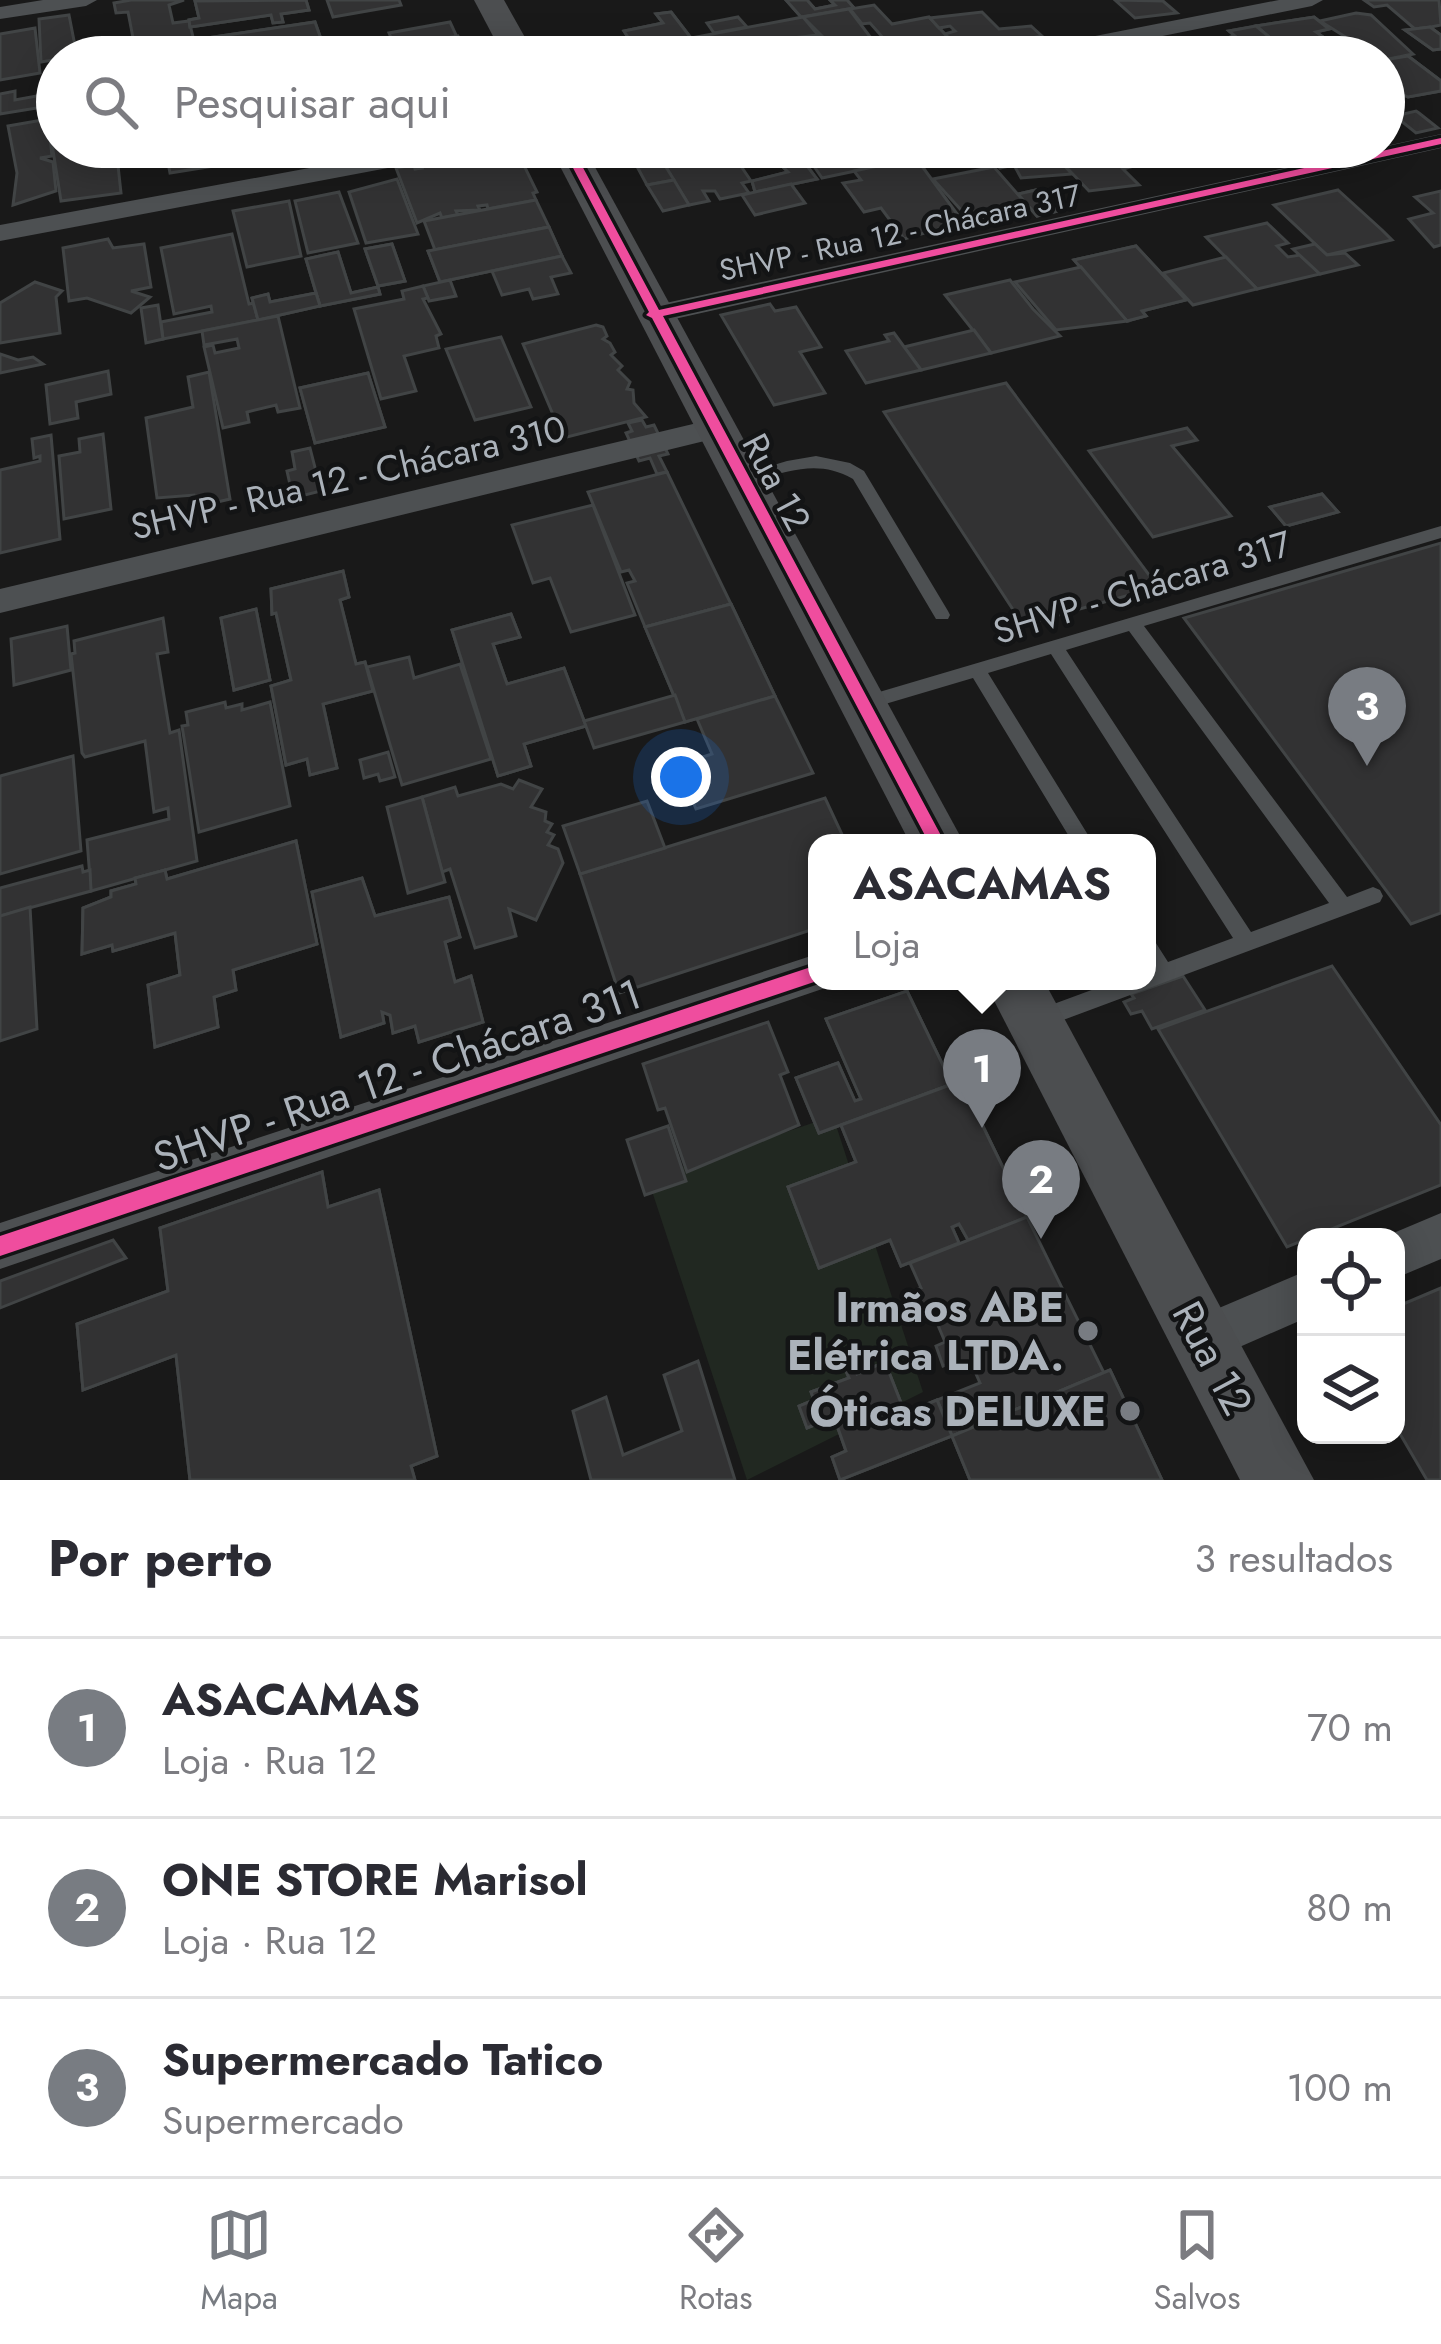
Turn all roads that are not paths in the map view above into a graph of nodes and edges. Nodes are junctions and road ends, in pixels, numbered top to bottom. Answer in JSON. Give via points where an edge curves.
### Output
{"nodes":[{"id":1,"x":86,"y":0,"type":"edge"},
{"id":2,"x":1312,"y":0,"type":"edge"},
{"id":3,"x":497,"y":1,"type":"edge"},
{"id":4,"x":0,"y":13,"type":"edge"},
{"id":5,"x":511,"y":36,"type":"edge"},
{"id":6,"x":1130,"y":36,"type":"edge"},
{"id":7,"x":1441,"y":141,"type":"edge"},
{"id":8,"x":1405,"y":149,"type":"edge"},
{"id":9,"x":348,"y":168,"type":"edge"},
{"id":10,"x":578,"y":168,"type":"edge"},
{"id":11,"x":1319,"y":168,"type":"edge"},
{"id":12,"x":0,"y":232,"type":"edge"},
{"id":13,"x":652,"y":315,"type":"junction"},
{"id":14,"x":714,"y":429,"type":"junction"},
{"id":15,"x":742,"y":480,"type":"junction"},
{"id":16,"x":1441,"y":532,"type":"edge"},
{"id":17,"x":0,"y":601,"type":"edge"},
{"id":18,"x":943,"y":615,"type":"dead end"},
{"id":19,"x":1133,"y":624,"type":"junction"},
{"id":20,"x":1056,"y":648,"type":"junction"},
{"id":21,"x":978,"y":671,"type":"junction"},
{"id":22,"x":862,"y":704,"type":"junction"},
{"id":23,"x":932,"y":834,"type":"edge"},
{"id":24,"x":1078,"y":834,"type":"edge"},
{"id":25,"x":1373,"y":896,"type":"dead end"},
{"id":26,"x":1343,"y":907,"type":"junction"},
{"id":27,"x":1247,"y":942,"type":"junction"},
{"id":28,"x":808,"y":976,"type":"edge"},
{"id":29,"x":1156,"y":976,"type":"edge"},
{"id":30,"x":1084,"y":990,"type":"edge"},
{"id":31,"x":1024,"y":1001,"type":"edge"},
{"id":32,"x":1441,"y":1236,"type":"edge"},
{"id":33,"x":0,"y":1246,"type":"edge"},
{"id":34,"x":1405,"y":1252,"type":"edge"},
{"id":35,"x":1297,"y":1298,"type":"edge"},
{"id":36,"x":1203,"y":1339,"type":"junction"},
{"id":37,"x":1278,"y":1480,"type":"edge"}],
"edges":[{"from":1,"to":4,"type":"street"},
{"from":2,"to":6,"type":"street"},
{"from":3,"to":5,"type":"street"},
{"from":7,"to":8,"type":"street","name":"SHVP - Rua 12 - Chácara 317"},
{"from":9,"to":12,"type":"street"},
{"from":10,"to":13,"type":"street","name":"Rua 12"},
{"from":11,"to":13,"type":"street","name":"SHVP - Rua 12 - Chácara 317"},
{"from":13,"to":14,"type":"street","name":"Rua 12"},
{"from":14,"to":15,"type":"street","name":"Rua 12"},
{"from":14,"to":17,"type":"street","name":"SHVP - Rua 12 - Chácara 310"},
{"from":15,"to":18,"type":"lane","via":[[818,457],[841,462],[859,476]]},
{"from":15,"to":22,"type":"street","name":"Rua 12"},
{"from":16,"to":19,"type":"lane","name":"SHVP - Chácara 317"},
{"from":19,"to":20,"type":"lane","name":"SHVP - Chácara 317"},
{"from":19,"to":26,"type":"lane"},
{"from":20,"to":21,"type":"lane","name":"SHVP - Chácara 317"},
{"from":20,"to":27,"type":"lane"},
{"from":21,"to":22,"type":"lane","name":"SHVP - Chácara 317"},
{"from":21,"to":24,"type":"lane"},
{"from":22,"to":23,"type":"street","name":"Rua 12"},
{"from":25,"to":26,"type":"lane"},
{"from":26,"to":27,"type":"lane"},
{"from":27,"to":29,"type":"lane"},
{"from":28,"to":33,"type":"street","name":"SHVP - Rua 12 - Chácara 311"},
{"from":30,"to":31,"type":"lane"},
{"from":31,"to":36,"type":"street","name":"Rua 12"},
{"from":32,"to":34,"type":"street"},
{"from":35,"to":36,"type":"street"},
{"from":36,"to":37,"type":"street","name":"Rua 12"}]}
